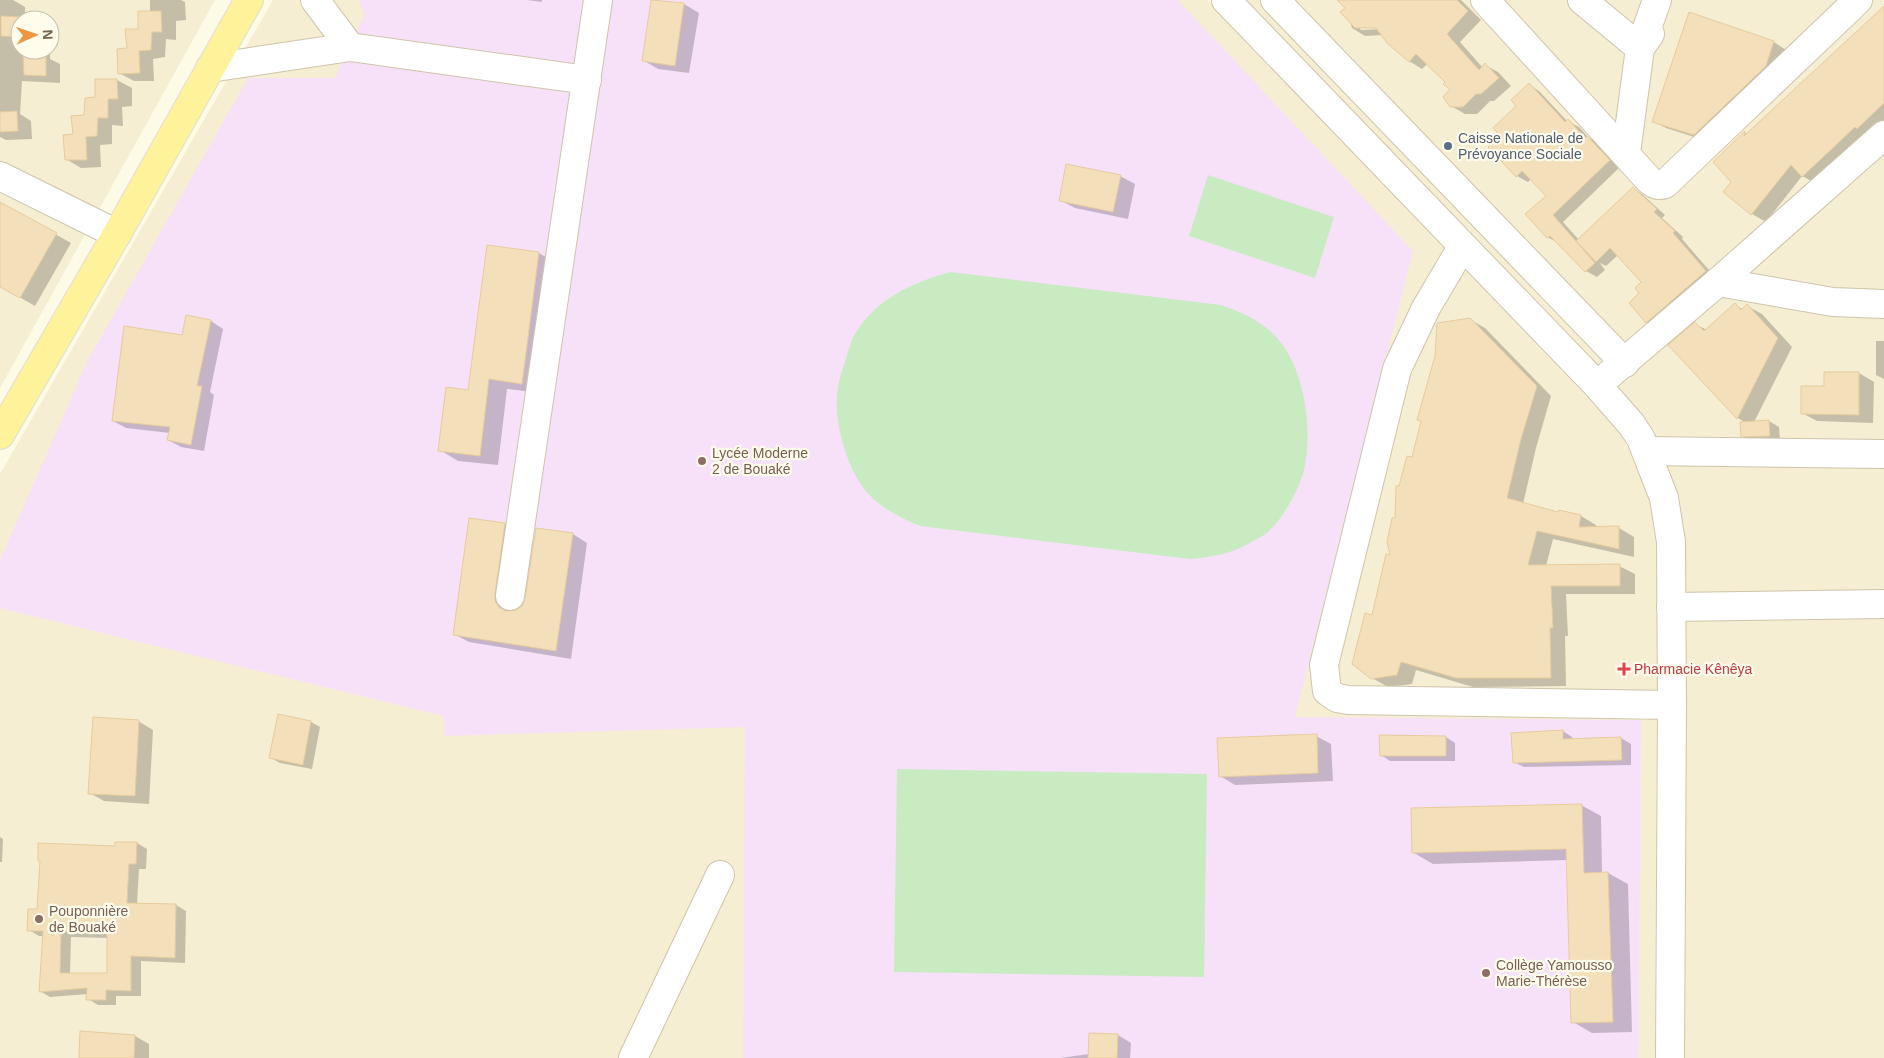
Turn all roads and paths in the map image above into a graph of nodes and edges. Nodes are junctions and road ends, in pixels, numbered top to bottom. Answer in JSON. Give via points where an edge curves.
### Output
{"nodes":[{"id":1,"x":249,"y":0,"type":"edge"},
{"id":2,"x":315,"y":0,"type":"edge"},
{"id":3,"x":598,"y":0,"type":"edge"},
{"id":4,"x":1226,"y":0,"type":"edge"},
{"id":5,"x":1275,"y":0,"type":"edge"},
{"id":6,"x":1485,"y":0,"type":"edge"},
{"id":7,"x":1582,"y":0,"type":"edge"},
{"id":8,"x":1657,"y":0,"type":"edge"},
{"id":9,"x":1674,"y":0,"type":"edge"},
{"id":10,"x":1858,"y":0,"type":"edge"},
{"id":11,"x":350,"y":47,"type":"junction"},
{"id":12,"x":1640,"y":48,"type":"junction"},
{"id":13,"x":210,"y":68,"type":"junction"},
{"id":14,"x":587,"y":80,"type":"junction"},
{"id":15,"x":1884,"y":135,"type":"edge"},
{"id":16,"x":1626,"y":153,"type":"junction"},
{"id":17,"x":0,"y":176,"type":"edge"},
{"id":18,"x":117,"y":234,"type":"junction"},
{"id":19,"x":1462,"y":247,"type":"junction"},
{"id":20,"x":1718,"y":282,"type":"junction"},
{"id":21,"x":1884,"y":304,"type":"edge"},
{"id":22,"x":1625,"y":363,"type":"junction"},
{"id":23,"x":1596,"y":384,"type":"junction"},
{"id":24,"x":0,"y":435,"type":"edge"},
{"id":25,"x":1646,"y":451,"type":"junction"},
{"id":26,"x":1884,"y":454,"type":"edge"},
{"id":27,"x":510,"y":596,"type":"dead end"},
{"id":28,"x":1884,"y":604,"type":"edge"},
{"id":29,"x":1672,"y":607,"type":"junction"},
{"id":30,"x":1672,"y":705,"type":"junction"},
{"id":31,"x":720,"y":875,"type":"dead end"},
{"id":32,"x":633,"y":1058,"type":"edge"},
{"id":33,"x":1670,"y":1058,"type":"edge"}],
"edges":[{"from":1,"to":13,"type":"main road"},
{"from":2,"to":11,"type":"street"},
{"from":3,"to":14,"type":"street"},
{"from":4,"to":19,"type":"street"},
{"from":5,"to":22,"type":"street"},
{"from":6,"to":16,"type":"street"},
{"from":7,"to":12,"type":"street"},
{"from":8,"to":12,"type":"street"},
{"from":9,"to":12,"type":"street"},
{"from":10,"to":16,"type":"street","via":[[1665,184],[1654,184]]},
{"from":11,"to":13,"type":"street"},
{"from":11,"to":14,"type":"street"},
{"from":12,"to":16,"type":"street"},
{"from":13,"to":18,"type":"main road"},
{"from":14,"to":27,"type":"street"},
{"from":15,"to":20,"type":"street"},
{"from":17,"to":18,"type":"street"},
{"from":18,"to":24,"type":"main road"},
{"from":19,"to":23,"type":"street"},
{"from":19,"to":30,"type":"street","via":[[1426,308],[1396,369],[1324,665],[1327,691],[1348,700]]},
{"from":20,"to":21,"type":"street","via":[[1833,302]]},
{"from":20,"to":22,"type":"street"},
{"from":22,"to":23,"type":"street"},
{"from":23,"to":25,"type":"street","via":[[1636,431]]},
{"from":25,"to":26,"type":"street"},
{"from":25,"to":29,"type":"street","via":[[1664,498],[1670,533]]},
{"from":28,"to":29,"type":"street"},
{"from":29,"to":30,"type":"street"},
{"from":30,"to":33,"type":"street"},
{"from":31,"to":32,"type":"street"}]}
